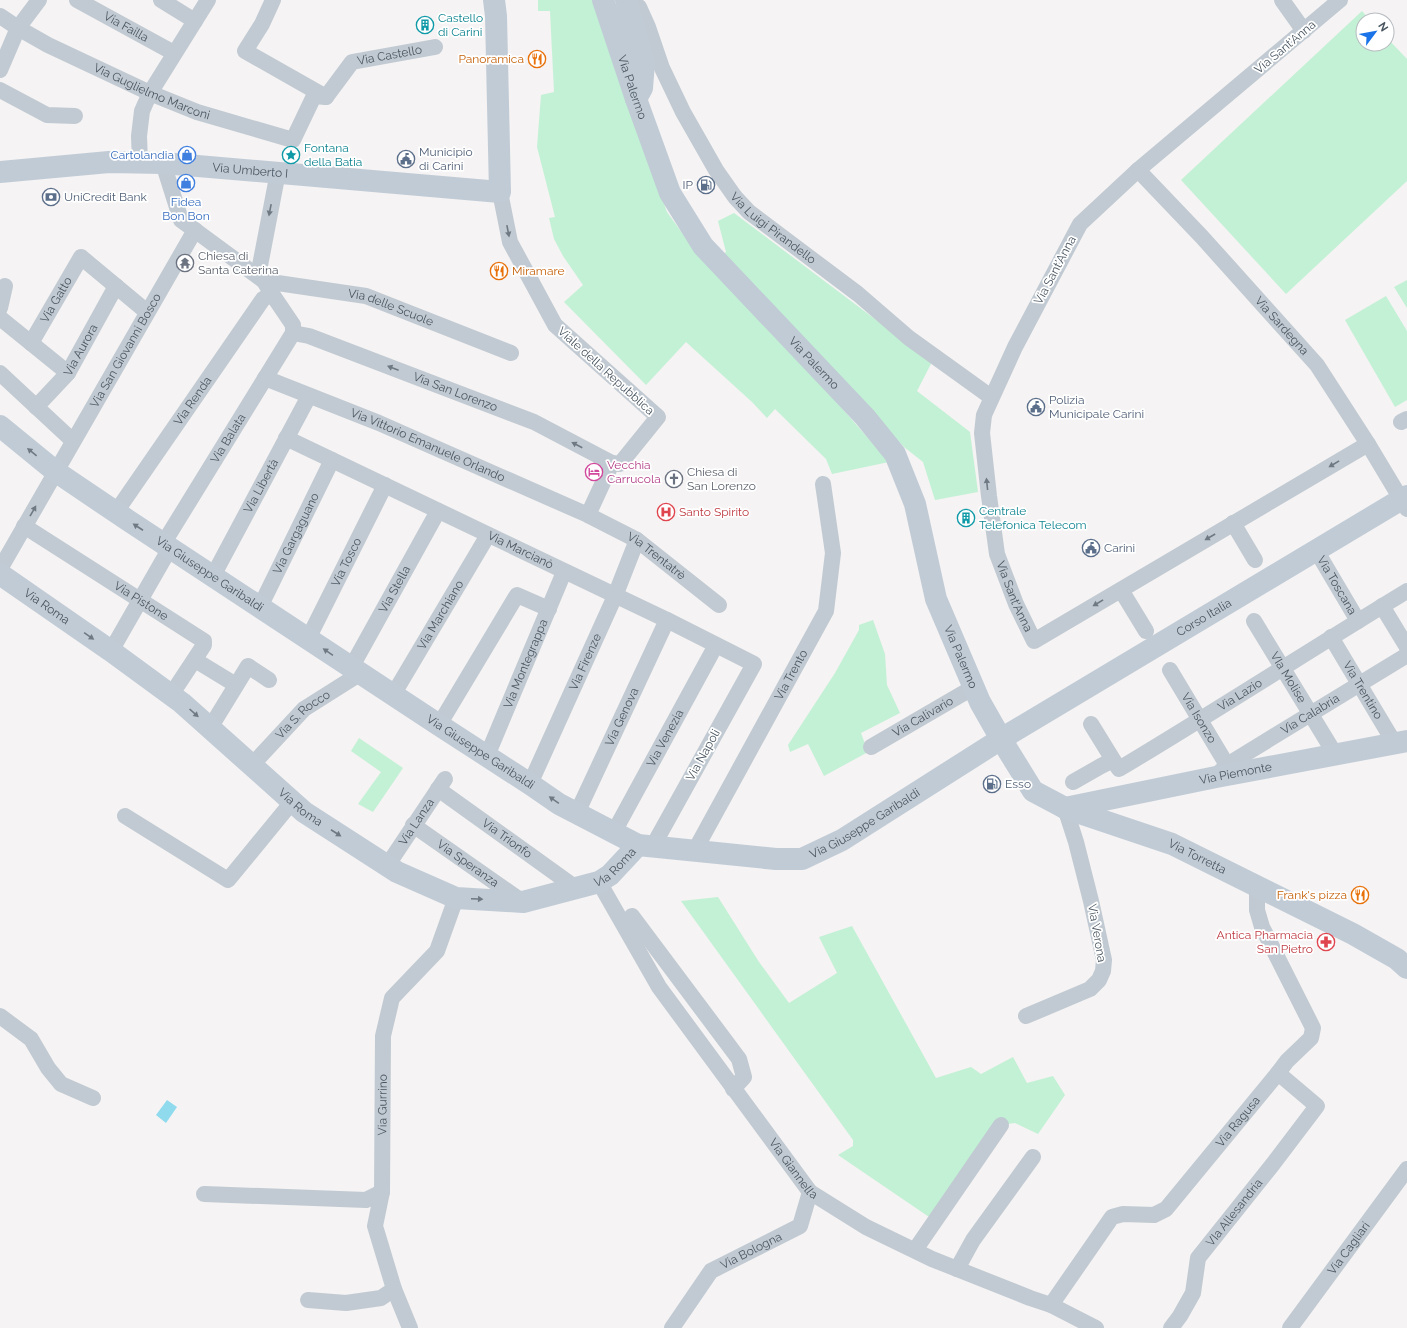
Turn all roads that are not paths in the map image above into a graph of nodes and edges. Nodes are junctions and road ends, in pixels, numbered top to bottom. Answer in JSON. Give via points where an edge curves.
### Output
{"nodes":[{"id":1,"x":39,"y":0,"type":"edge"},
{"id":2,"x":77,"y":0,"type":"edge"},
{"id":3,"x":161,"y":0,"type":"edge"},
{"id":4,"x":208,"y":0,"type":"edge"},
{"id":5,"x":273,"y":0,"type":"edge"},
{"id":6,"x":494,"y":0,"type":"edge"},
{"id":7,"x":603,"y":0,"type":"edge"},
{"id":8,"x":1282,"y":0,"type":"edge"},
{"id":9,"x":1340,"y":0,"type":"edge"},
{"id":10,"x":626,"y":1,"type":"edge"},
{"id":11,"x":0,"y":16,"type":"edge"},
{"id":12,"x":195,"y":21,"type":"junction"},
{"id":13,"x":18,"y":28,"type":"junction"},
{"id":14,"x":1304,"y":31,"type":"junction"},
{"id":15,"x":435,"y":47,"type":"dead end"},
{"id":16,"x":174,"y":53,"type":"junction"},
{"id":17,"x":0,"y":70,"type":"edge"},
{"id":18,"x":0,"y":90,"type":"edge"},
{"id":19,"x":150,"y":93,"type":"junction"},
{"id":20,"x":326,"y":97,"type":"junction"},
{"id":21,"x":636,"y":99,"type":"junction"},
{"id":22,"x":74,"y":116,"type":"dead end"},
{"id":23,"x":140,"y":163,"type":"junction"},
{"id":24,"x":163,"y":163,"type":"junction"},
{"id":25,"x":1138,"y":170,"type":"junction"},
{"id":26,"x":0,"y":172,"type":"edge"},
{"id":27,"x":278,"y":172,"type":"junction"},
{"id":28,"x":500,"y":192,"type":"junction"},
{"id":29,"x":195,"y":230,"type":"junction"},
{"id":30,"x":265,"y":284,"type":"junction"},
{"id":31,"x":5,"y":286,"type":"dead end"},
{"id":32,"x":116,"y":286,"type":"junction"},
{"id":33,"x":0,"y":308,"type":"edge"},
{"id":34,"x":147,"y":312,"type":"junction"},
{"id":35,"x":0,"y":318,"type":"edge"},
{"id":36,"x":293,"y":333,"type":"junction"},
{"id":37,"x":31,"y":343,"type":"junction"},
{"id":38,"x":511,"y":353,"type":"dead end"},
{"id":39,"x":68,"y":372,"type":"junction"},
{"id":40,"x":0,"y":373,"type":"edge"},
{"id":41,"x":266,"y":378,"type":"junction"},
{"id":42,"x":309,"y":396,"type":"junction"},
{"id":43,"x":991,"y":397,"type":"junction"},
{"id":44,"x":36,"y":407,"type":"junction"},
{"id":45,"x":0,"y":426,"type":"edge"},
{"id":46,"x":286,"y":438,"type":"junction"},
{"id":47,"x":73,"y":442,"type":"junction"},
{"id":48,"x":1368,"y":444,"type":"junction"},
{"id":49,"x":332,"y":460,"type":"junction"},
{"id":50,"x":616,"y":464,"type":"junction"},
{"id":51,"x":55,"y":471,"type":"junction"},
{"id":52,"x":823,"y":484,"type":"dead end"},
{"id":53,"x":385,"y":485,"type":"junction"},
{"id":54,"x":1405,"y":501,"type":"edge"},
{"id":55,"x":438,"y":511,"type":"junction"},
{"id":56,"x":116,"y":512,"type":"junction"},
{"id":57,"x":588,"y":515,"type":"junction"},
{"id":58,"x":1233,"y":523,"type":"junction"},
{"id":59,"x":24,"y":526,"type":"junction"},
{"id":60,"x":488,"y":535,"type":"junction"},
{"id":61,"x":637,"y":540,"type":"junction"},
{"id":62,"x":166,"y":546,"type":"junction"},
{"id":63,"x":1316,"y":550,"type":"junction"},
{"id":64,"x":1255,"y":560,"type":"dead end"},
{"id":65,"x":0,"y":569,"type":"edge"},
{"id":66,"x":564,"y":572,"type":"junction"},
{"id":67,"x":0,"y":574,"type":"edge"},
{"id":68,"x":213,"y":576,"type":"junction"},
{"id":69,"x":1120,"y":590,"type":"junction"},
{"id":70,"x":1407,"y":591,"type":"edge"},
{"id":71,"x":615,"y":596,"type":"junction"},
{"id":72,"x":140,"y":600,"type":"junction"},
{"id":73,"x":719,"y":605,"type":"dead end"},
{"id":74,"x":1382,"y":606,"type":"junction"},
{"id":75,"x":260,"y":607,"type":"junction"},
{"id":76,"x":549,"y":609,"type":"junction"},
{"id":77,"x":667,"y":620,"type":"junction"},
{"id":78,"x":1254,"y":621,"type":"dead end"},
{"id":79,"x":1358,"y":621,"type":"junction"},
{"id":80,"x":1146,"y":631,"type":"dead end"},
{"id":81,"x":1331,"y":637,"type":"junction"},
{"id":82,"x":308,"y":639,"type":"junction"},
{"id":83,"x":716,"y":645,"type":"junction"},
{"id":84,"x":1407,"y":647,"type":"edge"},
{"id":85,"x":111,"y":651,"type":"junction"},
{"id":86,"x":1407,"y":655,"type":"edge"},
{"id":87,"x":195,"y":660,"type":"junction"},
{"id":88,"x":754,"y":664,"type":"joint"},
{"id":89,"x":1283,"y":668,"type":"junction"},
{"id":90,"x":1170,"y":670,"type":"dead end"},
{"id":91,"x":356,"y":671,"type":"junction"},
{"id":92,"x":269,"y":680,"type":"dead end"},
{"id":93,"x":1360,"y":684,"type":"junction"},
{"id":94,"x":236,"y":685,"type":"junction"},
{"id":95,"x":974,"y":686,"type":"junction"},
{"id":96,"x":393,"y":694,"type":"junction"},
{"id":97,"x":172,"y":695,"type":"junction"},
{"id":98,"x":1311,"y":714,"type":"junction"},
{"id":99,"x":1201,"y":720,"type":"junction"},
{"id":100,"x":1090,"y":724,"type":"dead end"},
{"id":101,"x":439,"y":725,"type":"junction"},
{"id":102,"x":210,"y":728,"type":"junction"},
{"id":103,"x":1001,"y":739,"type":"junction"},
{"id":104,"x":1401,"y":742,"type":"edge"},
{"id":105,"x":871,"y":748,"type":"dead end"},
{"id":106,"x":1335,"y":754,"type":"junction"},
{"id":107,"x":487,"y":756,"type":"junction"},
{"id":108,"x":1115,"y":763,"type":"junction"},
{"id":109,"x":252,"y":765,"type":"junction"},
{"id":110,"x":1222,"y":771,"type":"junction"},
{"id":111,"x":1073,"y":782,"type":"dead end"},
{"id":112,"x":441,"y":784,"type":"joint"},
{"id":113,"x":530,"y":784,"type":"junction"},
{"id":114,"x":292,"y":802,"type":"junction"},
{"id":115,"x":1065,"y":808,"type":"junction"},
{"id":116,"x":577,"y":813,"type":"junction"},
{"id":117,"x":126,"y":816,"type":"dead end"},
{"id":118,"x":413,"y":826,"type":"junction"},
{"id":119,"x":614,"y":832,"type":"junction"},
{"id":120,"x":646,"y":845,"type":"junction"},
{"id":121,"x":694,"y":852,"type":"junction"},
{"id":122,"x":387,"y":866,"type":"junction"},
{"id":123,"x":599,"y":882,"type":"junction"},
{"id":124,"x":1257,"y":887,"type":"junction"},
{"id":125,"x":576,"y":888,"type":"junction"},
{"id":126,"x":456,"y":898,"type":"junction"},
{"id":127,"x":523,"y":902,"type":"junction"},
{"id":128,"x":632,"y":916,"type":"dead end"},
{"id":129,"x":1407,"y":968,"type":"edge"},
{"id":130,"x":0,"y":1016,"type":"edge"},
{"id":131,"x":1026,"y":1016,"type":"dead end"},
{"id":132,"x":1278,"y":1073,"type":"junction"},
{"id":133,"x":733,"y":1089,"type":"junction"},
{"id":134,"x":93,"y":1098,"type":"dead end"},
{"id":135,"x":1000,"y":1125,"type":"dead end"},
{"id":136,"x":1032,"y":1157,"type":"dead end"},
{"id":137,"x":1407,"y":1169,"type":"edge"},
{"id":138,"x":382,"y":1192,"type":"junction"},
{"id":139,"x":810,"y":1192,"type":"junction"},
{"id":140,"x":204,"y":1194,"type":"dead end"},
{"id":141,"x":915,"y":1250,"type":"junction"},
{"id":142,"x":957,"y":1269,"type":"junction"},
{"id":143,"x":394,"y":1289,"type":"junction"},
{"id":144,"x":308,"y":1300,"type":"dead end"},
{"id":145,"x":1051,"y":1305,"type":"junction"},
{"id":146,"x":1078,"y":1324,"type":"edge"},
{"id":147,"x":404,"y":1326,"type":"edge"},
{"id":148,"x":672,"y":1328,"type":"edge"},
{"id":149,"x":1096,"y":1328,"type":"edge"},
{"id":150,"x":1171,"y":1328,"type":"edge"},
{"id":151,"x":1290,"y":1328,"type":"edge"}],
"edges":[{"from":1,"to":13,"type":"street"},
{"from":2,"to":16,"type":"street","name":"Via Failla"},
{"from":3,"to":12,"type":"street"},
{"from":4,"to":12,"type":"street"},
{"from":5,"to":20,"type":"street","via":[[245,51]]},
{"from":6,"to":28,"type":"street"},
{"from":7,"to":21,"type":"street","name":"Via Palermo"},
{"from":8,"to":14,"type":"street"},
{"from":9,"to":14,"type":"street","name":"Via Sant'Anna"},
{"from":10,"to":21,"type":"street","via":[[644,63],[642,88]]},
{"from":10,"to":43,"type":"street","name":"Via Luigi Pirandello","via":[[639,7],[662,68],[683,112],[716,170],[735,197],[749,212],[858,294],[910,338]]},
{"from":11,"to":13,"type":"street","name":"Via Guglielmo Marconi"},
{"from":12,"to":16,"type":"street"},
{"from":13,"to":17,"type":"street"},
{"from":13,"to":19,"type":"street","name":"Via Guglielmo Marconi"},
{"from":14,"to":25,"type":"street","name":"Via Sant'Anna"},
{"from":15,"to":20,"type":"street","name":"Via Castello","via":[[352,62]]},
{"from":16,"to":19,"type":"street"},
{"from":18,"to":22,"type":"street","via":[[47,115]]},
{"from":19,"to":20,"type":"street","name":"Via Guglielmo Marconi","via":[[197,112],[292,140],[314,96]]},
{"from":19,"to":23,"type":"street","via":[[142,111],[139,136]]},
{"from":21,"to":95,"type":"street","name":"Via Palermo","via":[[670,193],[703,246],[865,418],[895,454],[915,504],[936,599]]},
{"from":23,"to":24,"type":"street","name":"Via Umberto I"},
{"from":23,"to":26,"type":"street","name":"Via Umberto I","via":[[109,162]]},
{"from":24,"to":27,"type":"street","name":"Via Umberto I"},
{"from":24,"to":29,"type":"street","via":[[181,220]]},
{"from":25,"to":43,"type":"street","name":"Via Sant'Anna","via":[[1080,224]]},
{"from":25,"to":48,"type":"street","name":"Via Sardegna","via":[[1317,365]]},
{"from":27,"to":28,"type":"street","name":"Via Umberto I"},
{"from":27,"to":30,"type":"street","one_way":true},
{"from":28,"to":50,"type":"street","name":"Viale della Repubblica","one_way":true,"via":[[510,242],[555,325],[658,417]]},
{"from":29,"to":30,"type":"street"},
{"from":29,"to":34,"type":"street","name":"Via San Giovanni Bosco"},
{"from":30,"to":36,"type":"street","via":[[294,325]]},
{"from":30,"to":38,"type":"street","name":"Via delle Scuole","via":[[366,296]]},
{"from":30,"to":56,"type":"street","name":"Via Renda","via":[[263,299]]},
{"from":31,"to":33,"type":"street"},
{"from":32,"to":34,"type":"street"},
{"from":32,"to":37,"type":"street","name":"Via Gatto","via":[[81,257]]},
{"from":32,"to":39,"type":"street","name":"Via Aurora"},
{"from":34,"to":47,"type":"street","name":"Via San Giovanni Bosco"},
{"from":35,"to":37,"type":"street"},
{"from":36,"to":41,"type":"street","name":"Via Balata"},
{"from":50,"to":36,"type":"street","name":"Via San Lorenzo","one_way":true,"via":[[534,422],[316,339]]},
{"from":37,"to":39,"type":"street"},
{"from":39,"to":44,"type":"street","name":"Via Aurora"},
{"from":40,"to":44,"type":"street"},
{"from":41,"to":42,"type":"street","name":"Via Vittorio Emanuele Orlando"},
{"from":41,"to":62,"type":"street","name":"Via Balata"},
{"from":42,"to":46,"type":"street","name":"Via Libertà"},
{"from":42,"to":57,"type":"street","name":"Via Vittorio Emanuele Orlando","via":[[379,423]]},
{"from":69,"to":43,"type":"street","name":"Via Sant'Anna","one_way":true,"via":[[1034,641],[1016,604],[997,554],[982,433],[984,415]]},
{"from":44,"to":47,"type":"street"},
{"from":51,"to":45,"type":"street","name":"Via Giuseppe Garibaldi","one_way":true},
{"from":46,"to":49,"type":"street","name":"Via Marcianò"},
{"from":46,"to":68,"type":"street","name":"Via Libertà"},
{"from":47,"to":51,"type":"street","name":"Via San Giovanni Bosco"},
{"from":48,"to":54,"type":"street","name":"Via Sardegna"},
{"from":48,"to":58,"type":"street","one_way":true},
{"from":49,"to":53,"type":"street","name":"Via Marcianò"},
{"from":49,"to":75,"type":"street","name":"Via Gargaguano"},
{"from":50,"to":57,"type":"street"},
{"from":51,"to":56,"type":"street","name":"Via Giuseppe Garibaldi"},
{"from":59,"to":51,"type":"street","name":"Via San Giovanni Bosco","one_way":true},
{"from":52,"to":121,"type":"street","name":"Via Trento","via":[[833,553],[826,611]]},
{"from":53,"to":55,"type":"street","name":"Via Marcianò"},
{"from":53,"to":82,"type":"street","name":"Via Tosco"},
{"from":54,"to":63,"type":"street","name":"Corso Italia"},
{"from":55,"to":60,"type":"street","name":"Via Marcianò"},
{"from":55,"to":91,"type":"street","name":"Via Stella"},
{"from":62,"to":56,"type":"street","name":"Via Giuseppe Garibaldi","one_way":true},
{"from":57,"to":61,"type":"street","name":"Via Trentatrè"},
{"from":58,"to":64,"type":"street"},
{"from":58,"to":69,"type":"street","one_way":true},
{"from":59,"to":65,"type":"street","name":"Via San Giovanni Bosco"},
{"from":59,"to":72,"type":"street","name":"Via Pistone"},
{"from":60,"to":66,"type":"street","name":"Via Marcianò"},
{"from":60,"to":96,"type":"street","name":"Via Marchiano"},
{"from":61,"to":71,"type":"street","name":"Via Firenze"},
{"from":61,"to":73,"type":"street","name":"Via Trentatrè"},
{"from":62,"to":68,"type":"street","name":"Via Giuseppe Garibaldi"},
{"from":62,"to":72,"type":"street","name":"Via Balata"},
{"from":63,"to":79,"type":"street","name":"Via Toscana"},
{"from":63,"to":103,"type":"street","name":"Corso Italia"},
{"from":66,"to":71,"type":"street","name":"Via Marcianò"},
{"from":66,"to":76,"type":"street","name":"Via Montegrappa"},
{"from":67,"to":85,"type":"street","name":"Via Roma","one_way":true},
{"from":68,"to":75,"type":"street","name":"Via Giuseppe Garibaldi"},
{"from":69,"to":80,"type":"street"},
{"from":70,"to":74,"type":"street","name":"Via Lazio"},
{"from":71,"to":77,"type":"street","name":"Via Marcianò"},
{"from":71,"to":113,"type":"street","name":"Via Firenze"},
{"from":72,"to":85,"type":"street","name":"Via Balata"},
{"from":72,"to":87,"type":"street","name":"Via Pistone","via":[[204,641]]},
{"from":74,"to":79,"type":"street","name":"Via Lazio"},
{"from":74,"to":84,"type":"street"},
{"from":75,"to":82,"type":"street","name":"Via Giuseppe Garibaldi"},
{"from":76,"to":101,"type":"street","via":[[517,595]]},
{"from":76,"to":107,"type":"street","name":"Via Montegrappa"},
{"from":77,"to":83,"type":"street","name":"Via Marcianò"},
{"from":77,"to":116,"type":"street","name":"Via Genova"},
{"from":78,"to":89,"type":"street","name":"VIa Molise"},
{"from":79,"to":81,"type":"street","name":"Via Lazio"},
{"from":81,"to":89,"type":"street","name":"Via Lazio"},
{"from":81,"to":93,"type":"street","name":"Via Trentino"},
{"from":91,"to":82,"type":"street","name":"Via Giuseppe Garibaldi","one_way":true},
{"from":83,"to":88,"type":"street","name":"Via Marcianò"},
{"from":83,"to":119,"type":"street","name":"Via Venezia"},
{"from":85,"to":97,"type":"street","name":"Via Roma"},
{"from":86,"to":93,"type":"street","name":"Via Calabria"},
{"from":87,"to":94,"type":"street"},
{"from":87,"to":97,"type":"street","name":"Via Pistone"},
{"from":88,"to":120,"type":"street","name":"Via Napoli"},
{"from":89,"to":98,"type":"street","name":"VIa Molise"},
{"from":89,"to":99,"type":"street","name":"Via Lazio"},
{"from":90,"to":99,"type":"street","name":"Via Isonzo"},
{"from":91,"to":96,"type":"street","name":"Via Giuseppe Garibaldi"},
{"from":91,"to":109,"type":"street","name":"Via S. Rocco","via":[[304,709]]},
{"from":92,"to":94,"type":"street","via":[[248,666]]},
{"from":93,"to":98,"type":"street","name":"Via Calabria"},
{"from":93,"to":104,"type":"street","name":"Via Trentino"},
{"from":94,"to":102,"type":"street"},
{"from":95,"to":103,"type":"street","name":"Via Palermo"},
{"from":95,"to":105,"type":"street","name":"Via Calivario"},
{"from":96,"to":101,"type":"street","name":"Via Giuseppe Garibaldi"},
{"from":97,"to":102,"type":"street","name":"Via Roma","one_way":true},
{"from":98,"to":106,"type":"street","name":"VIa Molise"},
{"from":98,"to":110,"type":"street","name":"Via Calabria"},
{"from":99,"to":108,"type":"street","name":"Via Lazio","via":[[1119,769]]},
{"from":99,"to":110,"type":"street","name":"Via Isonzo"},
{"from":100,"to":108,"type":"street"},
{"from":101,"to":107,"type":"street","name":"Via Giuseppe Garibaldi"},
{"from":102,"to":109,"type":"street","name":"Via Roma"},
{"from":103,"to":115,"type":"street","name":"Via Torretta","via":[[1034,791]]},
{"from":103,"to":121,"type":"street","name":"Via Giuseppe Garibaldi","via":[[842,840],[802,859]]},
{"from":104,"to":106,"type":"street","name":"Via Piemonte"},
{"from":106,"to":110,"type":"street","name":"Via Piemonte"},
{"from":107,"to":113,"type":"street","name":"Via Giuseppe Garibaldi"},
{"from":108,"to":111,"type":"street","name":"Via Lazio","via":[[1111,761]]},
{"from":109,"to":114,"type":"street","name":"Via Roma"},
{"from":110,"to":115,"type":"street","name":"Via Piemonte"},
{"from":112,"to":118,"type":"street","name":"Via Lanza"},
{"from":112,"to":125,"type":"street","name":"Via Trionfo"},
{"from":116,"to":113,"type":"street","name":"Via Giuseppe Garibaldi","one_way":true},
{"from":114,"to":117,"type":"street","via":[[228,880]]},
{"from":114,"to":122,"type":"street","name":"Via Roma","one_way":true},
{"from":115,"to":124,"type":"street","name":"Via Torretta","via":[[1172,844]]},
{"from":115,"to":131,"type":"street","name":"Via Verona","via":[[1092,901],[1104,960],[1103,971],[1099,980],[1090,989]]},
{"from":116,"to":119,"type":"street","name":"Via Giuseppe Garibaldi"},
{"from":118,"to":122,"type":"street","name":"Via Lanza"},
{"from":118,"to":127,"type":"street","name":"Via Speranza"},
{"from":119,"to":120,"type":"street","name":"Via Giuseppe Garibaldi"},
{"from":120,"to":121,"type":"street","name":"Via Giuseppe Garibaldi"},
{"from":120,"to":123,"type":"street","name":"Via Roma"},
{"from":122,"to":126,"type":"street","name":"Via Roma"},
{"from":123,"to":125,"type":"street","name":"Via Roma"},
{"from":123,"to":133,"type":"street","name":"Via Giannella","via":[[659,987]]},
{"from":124,"to":129,"type":"street","name":"Via Torretta","via":[[1353,934],[1397,959]]},
{"from":124,"to":132,"type":"street","name":"Via Ragusa","via":[[1257,910],[1262,927],[1313,1028],[1311,1038]]},
{"from":125,"to":127,"type":"street","name":"Via Roma"},
{"from":126,"to":127,"type":"street","name":"Via Roma","one_way":true},
{"from":126,"to":138,"type":"street","name":"Via Gurrino","via":[[437,951],[392,998],[383,1036]]},
{"from":128,"to":133,"type":"street","via":[[739,1059],[744,1077]]},
{"from":130,"to":134,"type":"street","via":[[31,1039],[61,1084]]},
{"from":132,"to":145,"type":"street","name":"Via Ragusa","via":[[1166,1209],[1154,1215],[1123,1214],[1112,1217]]},
{"from":132,"to":150,"type":"street","name":"VIa Allesandria","via":[[1317,1106],[1198,1258],[1193,1293]]},
{"from":133,"to":139,"type":"street","name":"Via Giannella"},
{"from":135,"to":141,"type":"street"},
{"from":136,"to":142,"type":"street","via":[[973,1240]]},
{"from":137,"to":151,"type":"street","name":"Via Cagliari"},
{"from":138,"to":140,"type":"street","via":[[366,1200]]},
{"from":138,"to":143,"type":"street","name":"Via Gurrino","via":[[375,1226]]},
{"from":139,"to":141,"type":"street","name":"Via Giannella","via":[[866,1227]]},
{"from":139,"to":148,"type":"street","name":"Via Bologna","via":[[800,1226],[711,1271]]},
{"from":141,"to":142,"type":"street","name":"Via Giannella"},
{"from":142,"to":145,"type":"street","name":"Via Giannella"},
{"from":143,"to":144,"type":"street","via":[[381,1298],[346,1303]]},
{"from":143,"to":147,"type":"street","name":"Via Gurrino"},
{"from":145,"to":146,"type":"street","name":"Via Giannella"},
{"from":146,"to":149,"type":"street","name":"Via Giannella"}]}
